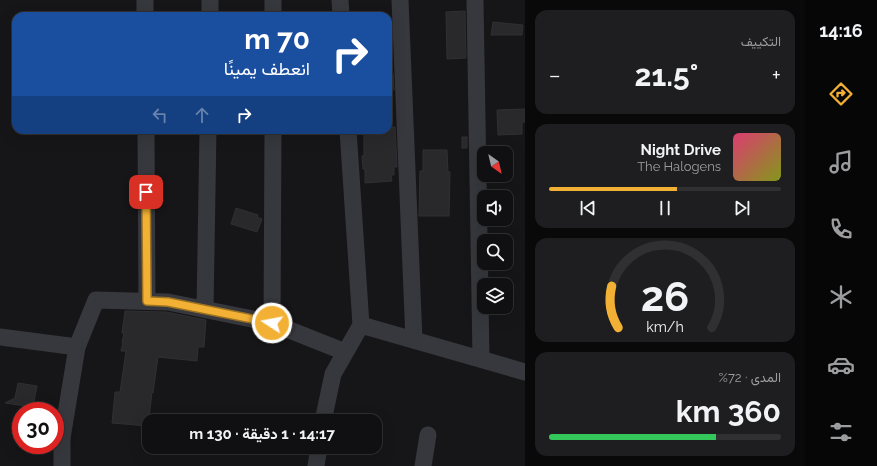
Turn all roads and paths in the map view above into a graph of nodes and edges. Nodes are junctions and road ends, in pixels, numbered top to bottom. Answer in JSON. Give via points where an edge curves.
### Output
{"nodes":[{"id":1,"x":145,"y":0,"type":"edge"},
{"id":2,"x":210,"y":0,"type":"edge"},
{"id":3,"x":273,"y":0,"type":"edge"},
{"id":4,"x":340,"y":0,"type":"edge"},
{"id":5,"x":400,"y":0,"type":"edge"},
{"id":6,"x":475,"y":0,"type":"edge"},
{"id":7,"x":145,"y":12,"type":"edge"},
{"id":8,"x":210,"y":12,"type":"edge"},
{"id":9,"x":273,"y":12,"type":"edge"},
{"id":10,"x":341,"y":12,"type":"edge"},
{"id":11,"x":146,"y":134,"type":"edge"},
{"id":12,"x":208,"y":134,"type":"edge"},
{"id":13,"x":272,"y":134,"type":"edge"},
{"id":14,"x":348,"y":134,"type":"edge"},
{"id":15,"x":147,"y":301,"type":"junction"},
{"id":16,"x":205,"y":310,"type":"junction"},
{"id":17,"x":272,"y":323,"type":"junction"},
{"id":18,"x":361,"y":325,"type":"junction"},
{"id":19,"x":0,"y":337,"type":"edge"},
{"id":20,"x":414,"y":340,"type":"junction"},
{"id":21,"x":77,"y":347,"type":"junction"},
{"id":22,"x":345,"y":352,"type":"junction"},
{"id":23,"x":481,"y":359,"type":"junction"},
{"id":24,"x":525,"y":372,"type":"edge"},
{"id":25,"x":324,"y":414,"type":"edge"},
{"id":26,"x":428,"y":435,"type":"dead end"},
{"id":27,"x":318,"y":454,"type":"edge"},
{"id":28,"x":62,"y":466,"type":"edge"},
{"id":29,"x":316,"y":466,"type":"edge"},
{"id":30,"x":423,"y":466,"type":"edge"}],
"edges":[{"from":1,"to":7,"type":"street"},
{"from":2,"to":8,"type":"street"},
{"from":3,"to":9,"type":"street"},
{"from":4,"to":10,"type":"street"},
{"from":5,"to":20,"type":"street"},
{"from":6,"to":23,"type":"street"},
{"from":11,"to":15,"type":"street"},
{"from":12,"to":16,"type":"street"},
{"from":13,"to":17,"type":"street"},
{"from":14,"to":18,"type":"street"},
{"from":15,"to":16,"type":"street","via":[[168,302]]},
{"from":15,"to":21,"type":"street","via":[[96,300]]},
{"from":16,"to":17,"type":"street"},
{"from":17,"to":22,"type":"street"},
{"from":18,"to":20,"type":"street"},
{"from":18,"to":22,"type":"street"},
{"from":19,"to":21,"type":"street"},
{"from":20,"to":23,"type":"street"},
{"from":21,"to":28,"type":"street","via":[[62,438]]},
{"from":22,"to":25,"type":"street","via":[[333,374]]},
{"from":23,"to":24,"type":"street"},
{"from":26,"to":30,"type":"street"},
{"from":27,"to":29,"type":"street"}]}
